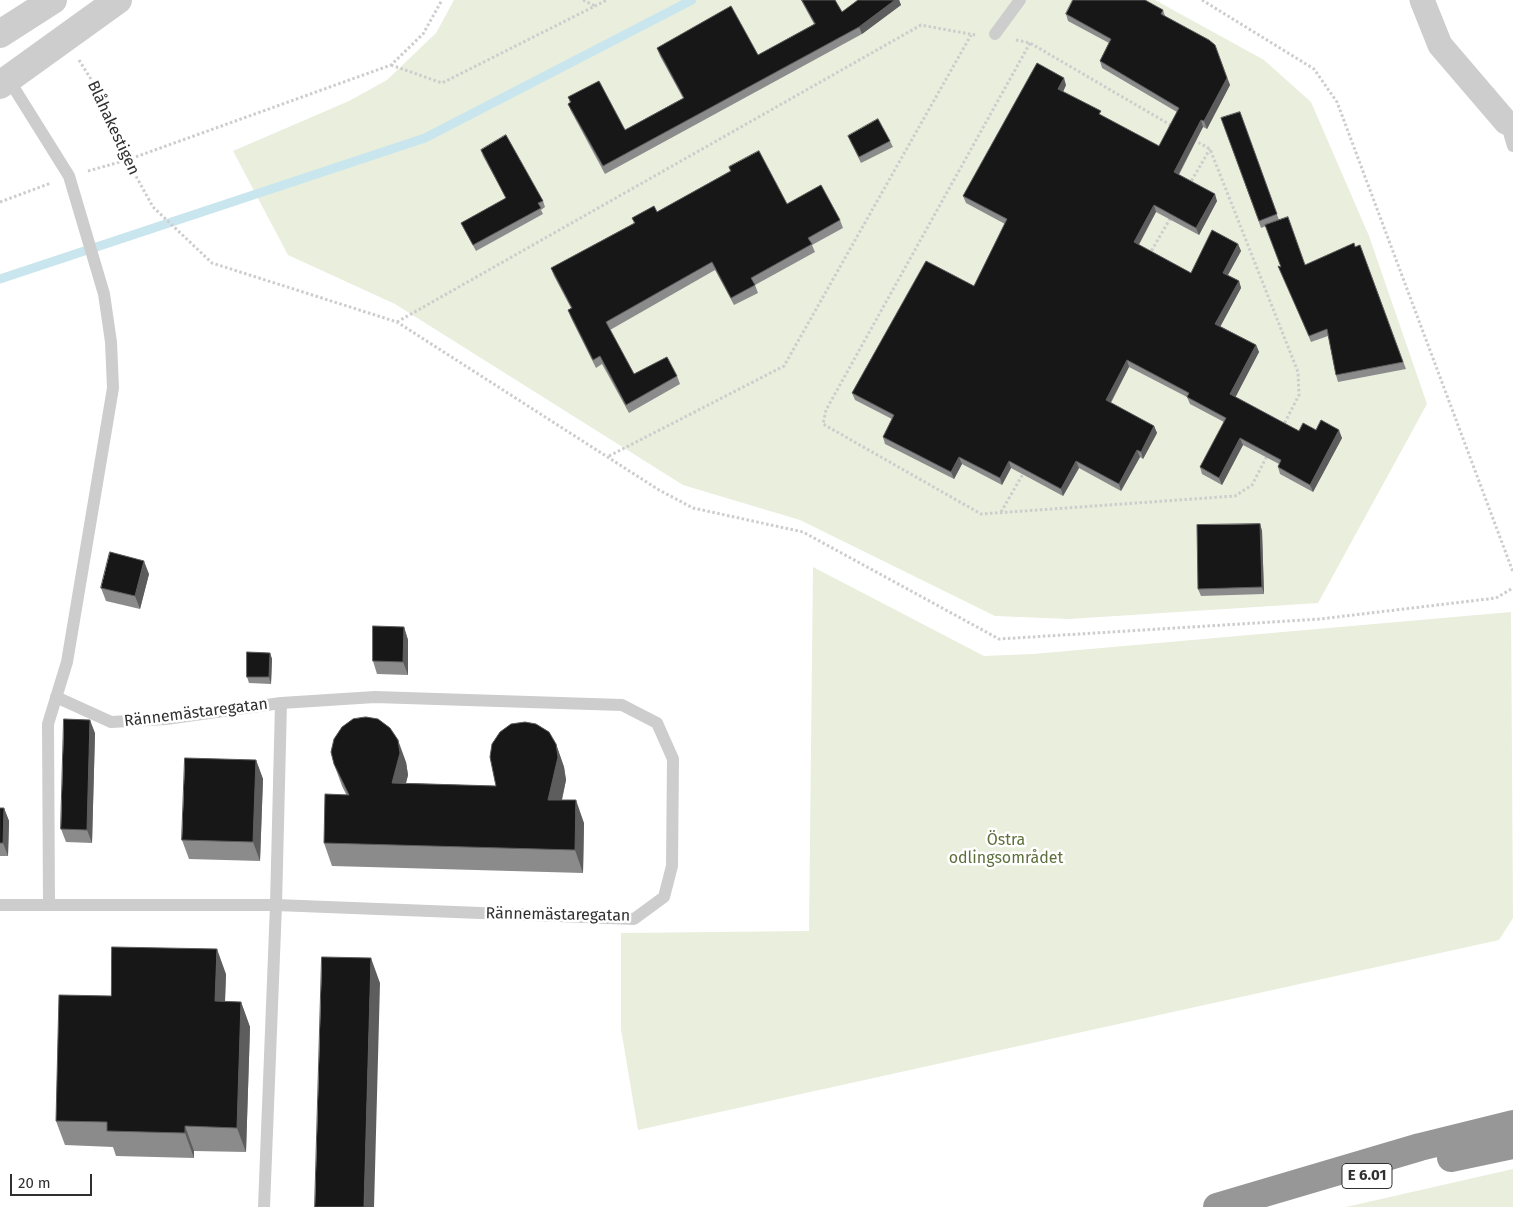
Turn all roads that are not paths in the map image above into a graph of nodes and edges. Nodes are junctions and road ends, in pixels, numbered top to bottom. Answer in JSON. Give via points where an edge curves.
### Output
{"nodes":[{"id":1,"x":53,"y":0,"type":"edge"},
{"id":2,"x":118,"y":0,"type":"edge"},
{"id":3,"x":1020,"y":0,"type":"edge"},
{"id":4,"x":1428,"y":2,"type":"edge"},
{"id":5,"x":0,"y":34,"type":"edge"},
{"id":6,"x":995,"y":34,"type":"road end"},
{"id":7,"x":3,"y":78,"type":"edge"},
{"id":8,"x":1510,"y":121,"type":"edge"},
{"id":9,"x":1513,"y":146,"type":"edge"},
{"id":10,"x":56,"y":697,"type":"junction"},
{"id":11,"x":281,"y":703,"type":"junction"},
{"id":12,"x":49,"y":905,"type":"junction"},
{"id":13,"x":276,"y":905,"type":"junction"},
{"id":14,"x":0,"y":906,"type":"edge"},
{"id":15,"x":1513,"y":1124,"type":"edge"},
{"id":16,"x":1513,"y":1145,"type":"edge"},
{"id":17,"x":264,"y":1207,"type":"edge"},
{"id":18,"x":1219,"y":1207,"type":"edge"}],
"edges":[{"from":1,"to":5,"type":"street"},
{"from":2,"to":7,"type":"street"},
{"from":3,"to":6,"type":"lane"},
{"from":4,"to":8,"type":"street","via":[[1440,46]]},
{"from":7,"to":10,"type":"lane","via":[[69,176],[104,294],[112,342],[113,388],[67,662]]},
{"from":8,"to":9,"type":"lane"},
{"from":10,"to":11,"type":"lane","name":"Rännemästaregatan","via":[[111,722],[166,719]]},
{"from":10,"to":12,"type":"lane","via":[[48,724]]},
{"from":11,"to":13,"type":"lane","name":"Rännemästaregatan"},
{"from":11,"to":13,"type":"lane","name":"Rännemästaregatan","via":[[375,697],[622,705],[657,723],[673,759],[672,866],[664,896],[634,919]]},
{"from":12,"to":13,"type":"lane","name":"Rännemästaregatan"},
{"from":12,"to":14,"type":"lane","name":"Rännemästaregatan"},
{"from":13,"to":17,"type":"lane","name":"Rännemästaregatan"},
{"from":15,"to":18,"type":"highway","via":[[1420,1147]]},
{"from":16,"to":18,"type":"highway","number":"E 6.01"}]}
